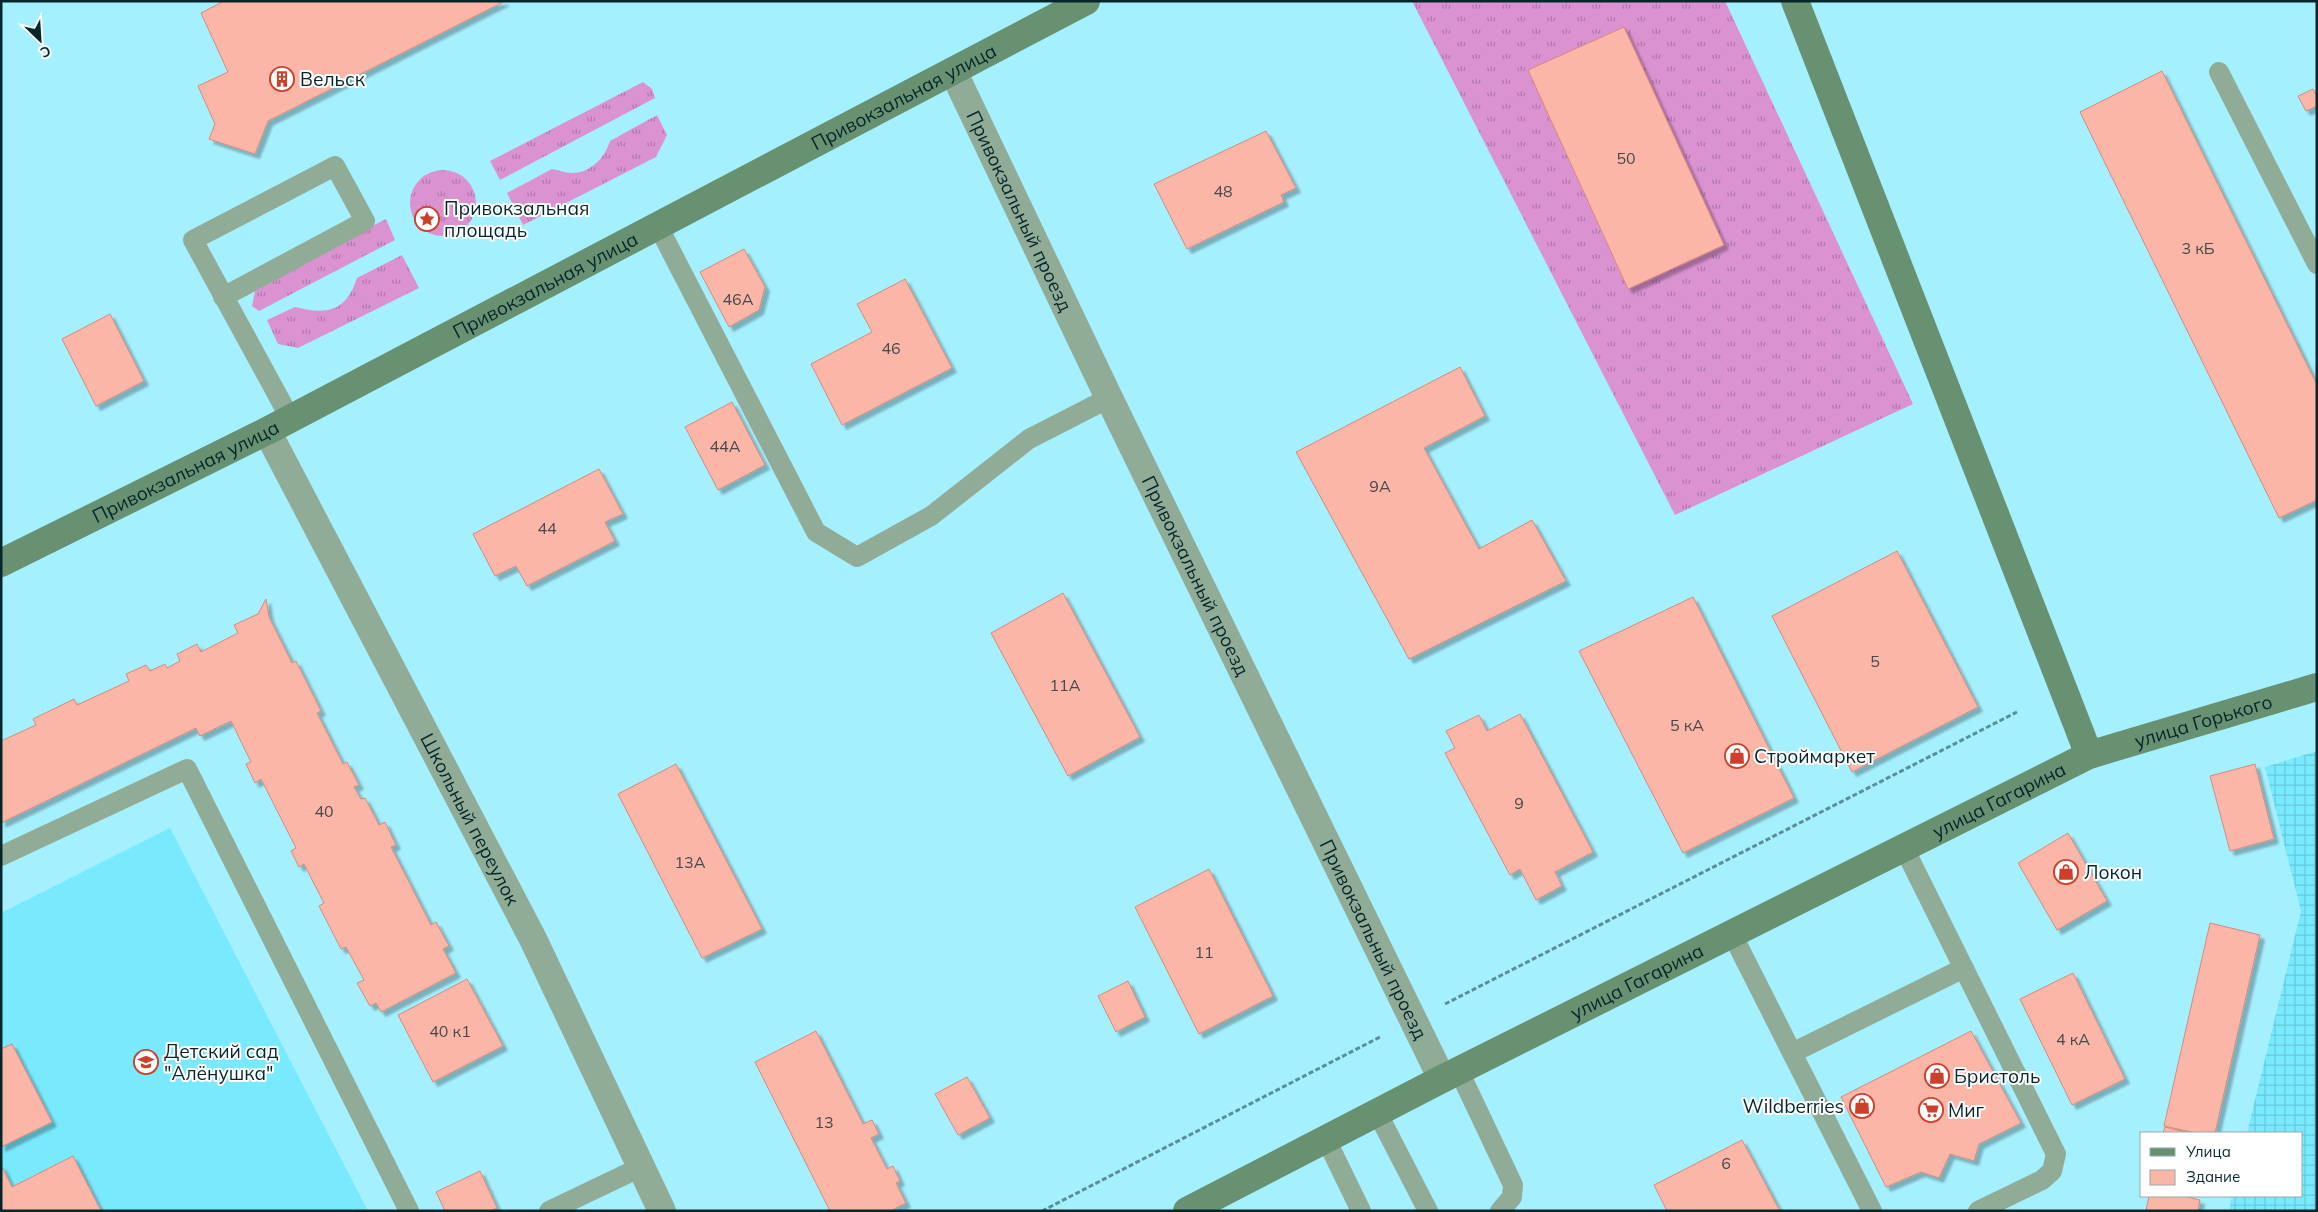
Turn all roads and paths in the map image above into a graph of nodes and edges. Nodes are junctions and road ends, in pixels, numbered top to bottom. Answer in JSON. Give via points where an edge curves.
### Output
{"nodes":[{"id":1,"x":1086,"y":1,"type":"edge"},
{"id":2,"x":1795,"y":1,"type":"edge"},
{"id":3,"x":953,"y":71,"type":"junction"},
{"id":4,"x":2219,"y":72,"type":"dead end"},
{"id":5,"x":657,"y":224,"type":"junction"},
{"id":6,"x":2317,"y":264,"type":"edge"},
{"id":7,"x":223,"y":297,"type":"junction"},
{"id":8,"x":1109,"y":398,"type":"junction"},
{"id":9,"x":279,"y":424,"type":"junction"},
{"id":10,"x":1,"y":563,"type":"edge"},
{"id":11,"x":2317,"y":687,"type":"edge"},
{"id":12,"x":2017,"y":712,"type":"dead end"},
{"id":13,"x":2089,"y":755,"type":"junction"},
{"id":14,"x":1904,"y":848,"type":"junction"},
{"id":15,"x":1,"y":856,"type":"edge"},
{"id":16,"x":1732,"y":934,"type":"junction"},
{"id":17,"x":1964,"y":968,"type":"junction"},
{"id":18,"x":1414,"y":1020,"type":"junction"},
{"id":19,"x":1792,"y":1053,"type":"junction"},
{"id":20,"x":1450,"y":1075,"type":"junction"},
{"id":21,"x":1378,"y":1112,"type":"junction"},
{"id":22,"x":1326,"y":1139,"type":"junction"},
{"id":23,"x":641,"y":1167,"type":"junction"},
{"id":24,"x":409,"y":1211,"type":"edge"},
{"id":25,"x":549,"y":1211,"type":"edge"},
{"id":26,"x":662,"y":1211,"type":"edge"},
{"id":27,"x":1042,"y":1211,"type":"edge"},
{"id":28,"x":1187,"y":1211,"type":"edge"},
{"id":29,"x":1360,"y":1211,"type":"edge"},
{"id":30,"x":1428,"y":1211,"type":"edge"},
{"id":31,"x":1500,"y":1211,"type":"edge"},
{"id":32,"x":1872,"y":1211,"type":"edge"},
{"id":33,"x":1978,"y":1211,"type":"edge"}],
"edges":[{"from":1,"to":3,"type":"street","name":"Привокзальная улица"},
{"from":2,"to":13,"type":"street"},
{"from":3,"to":5,"type":"street","name":"Привокзальная улица"},
{"from":3,"to":8,"type":"street","name":"Привокзальный проезд"},
{"from":4,"to":6,"type":"lane"},
{"from":5,"to":8,"type":"lane","via":[[816,532],[857,558],[931,516],[1029,439]]},
{"from":5,"to":9,"type":"street","name":"Привокзальная улица"},
{"from":7,"to":7,"type":"lane","via":[[193,240],[335,166],[365,222]]},
{"from":7,"to":9,"type":"lane"},
{"from":8,"to":18,"type":"street","name":"Привокзальный проезд"},
{"from":9,"to":10,"type":"street","name":"Привокзальная улица"},
{"from":9,"to":23,"type":"street","name":"Школьный переулок","via":[[533,939]]},
{"from":11,"to":13,"type":"street","name":"улица Горького"},
{"from":12,"to":18,"type":"path"},
{"from":13,"to":14,"type":"street","name":"улица Гагарина"},
{"from":14,"to":16,"type":"street","name":"улица Гагарина"},
{"from":14,"to":17,"type":"lane"},
{"from":15,"to":24,"type":"lane","via":[[187,769]]},
{"from":16,"to":19,"type":"lane"},
{"from":16,"to":20,"type":"street","name":"улица Гагарина"},
{"from":17,"to":19,"type":"lane"},
{"from":17,"to":33,"type":"lane","via":[[2056,1154],[2052,1171],[2042,1180]]},
{"from":18,"to":20,"type":"street","name":"Привокзальный проезд"},
{"from":18,"to":27,"type":"path"},
{"from":19,"to":32,"type":"lane"},
{"from":20,"to":21,"type":"street","name":"улица Гагарина"},
{"from":20,"to":31,"type":"lane","via":[[1513,1185],[1512,1197]]},
{"from":21,"to":22,"type":"street","name":"улица Гагарина"},
{"from":21,"to":30,"type":"lane"},
{"from":22,"to":28,"type":"street","name":"улица Гагарина"},
{"from":22,"to":29,"type":"lane"},
{"from":23,"to":25,"type":"lane"},
{"from":23,"to":26,"type":"street","name":"Школьный переулок"}]}
